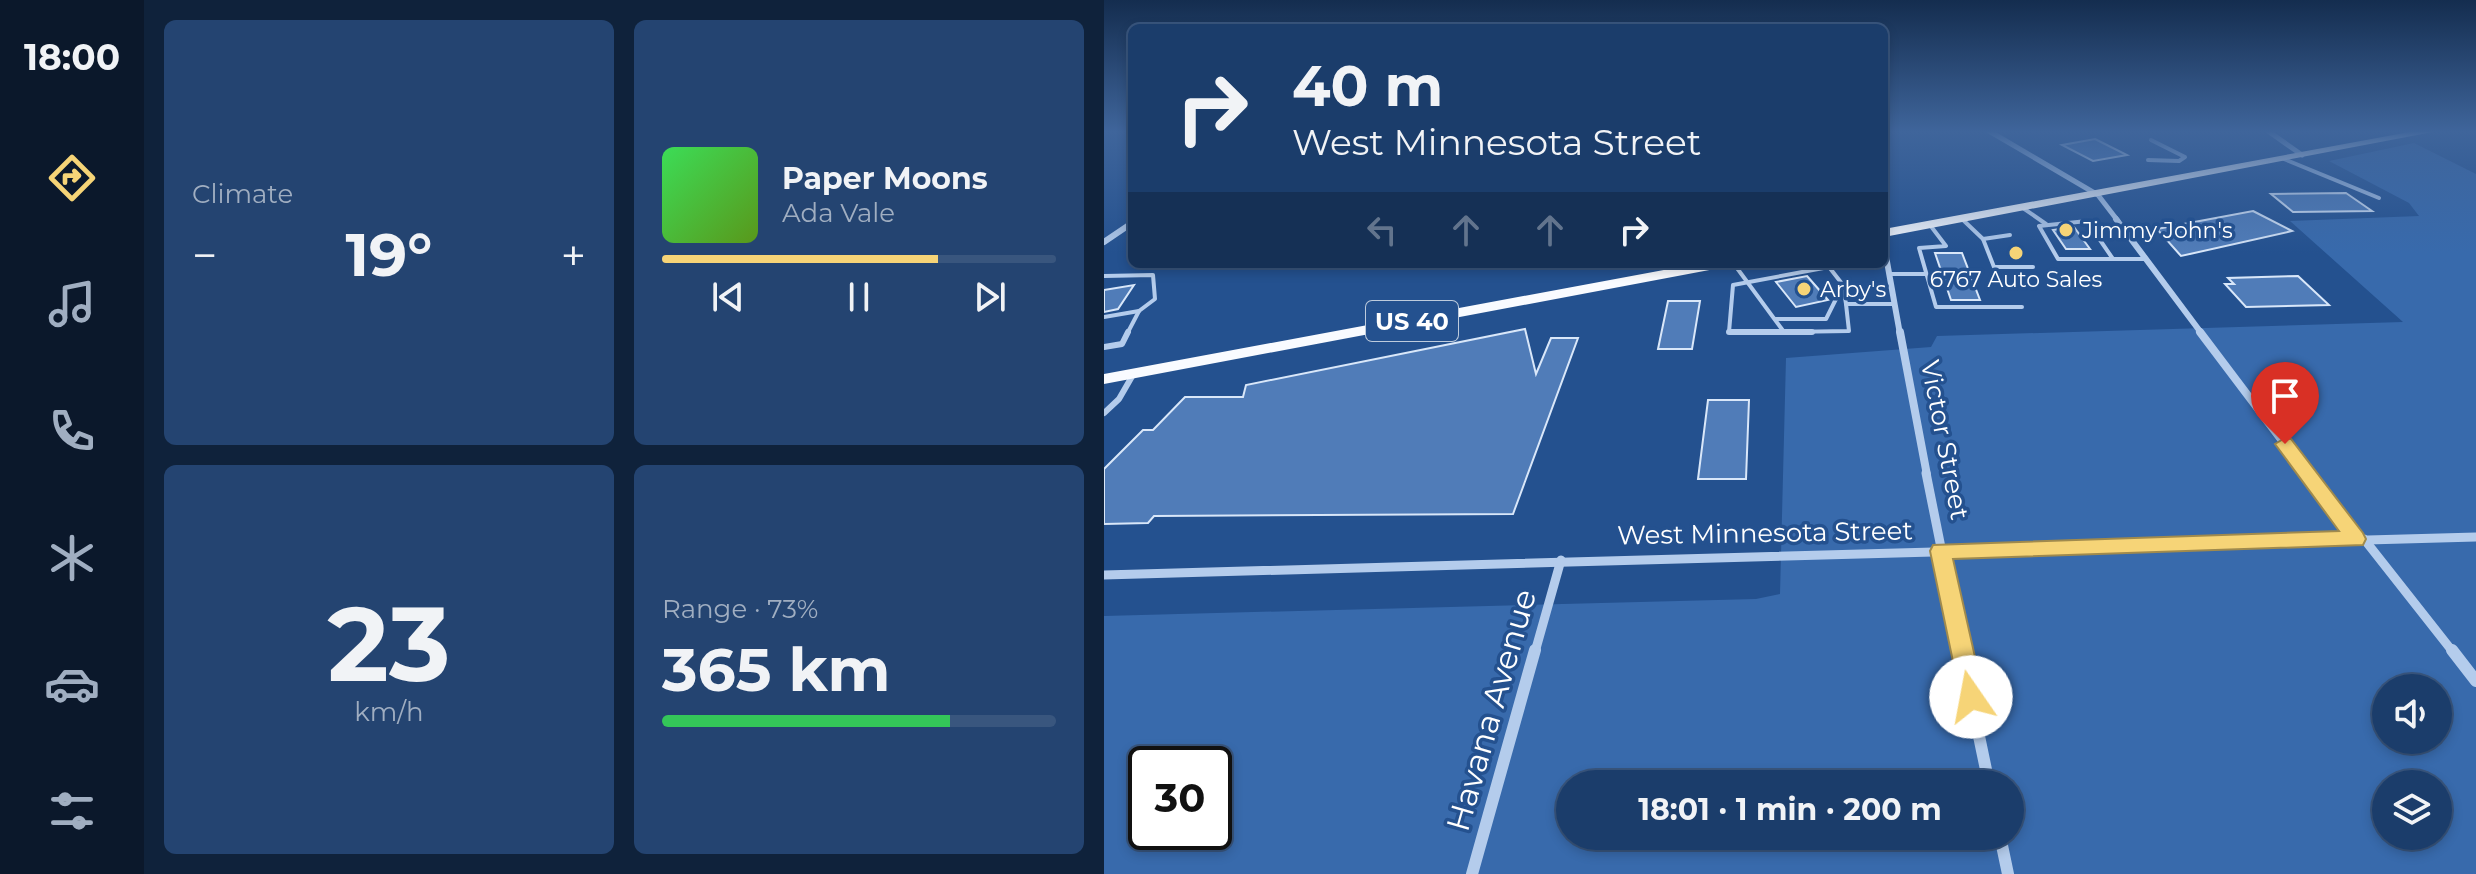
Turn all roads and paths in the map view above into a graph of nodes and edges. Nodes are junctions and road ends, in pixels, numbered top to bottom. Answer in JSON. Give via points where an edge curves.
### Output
{"nodes":[{"id":1,"x":2058,"y":172,"type":"edge"},
{"id":2,"x":2218,"y":172,"type":"edge"},
{"id":3,"x":2315,"y":172,"type":"edge"},
{"id":4,"x":2098,"y":195,"type":"junction"},
{"id":5,"x":2379,"y":198,"type":"dead end"},
{"id":6,"x":2023,"y":208,"type":"junction"},
{"id":7,"x":1962,"y":219,"type":"junction"},
{"id":8,"x":2046,"y":224,"type":"junction"},
{"id":9,"x":1930,"y":225,"type":"junction"},
{"id":10,"x":1128,"y":226,"type":"edge"},
{"id":11,"x":1888,"y":232,"type":"edge"},
{"id":12,"x":2010,"y":235,"type":"dead end"},
{"id":13,"x":1104,"y":239,"type":"edge"},
{"id":14,"x":1983,"y":239,"type":"junction"},
{"id":15,"x":2113,"y":259,"type":"junction"},
{"id":16,"x":2146,"y":259,"type":"junction"},
{"id":17,"x":2033,"y":267,"type":"dead end"},
{"id":18,"x":1698,"y":268,"type":"edge"},
{"id":19,"x":1737,"y":268,"type":"edge"},
{"id":20,"x":1818,"y":268,"type":"edge"},
{"id":21,"x":1830,"y":268,"type":"edge"},
{"id":22,"x":1888,"y":268,"type":"edge"},
{"id":23,"x":1889,"y":274,"type":"junction"},
{"id":24,"x":1926,"y":274,"type":"junction"},
{"id":25,"x":1104,"y":276,"type":"edge"},
{"id":26,"x":1747,"y":282,"type":"junction"},
{"id":27,"x":1843,"y":285,"type":"junction"},
{"id":28,"x":1846,"y":304,"type":"junction"},
{"id":29,"x":1895,"y":304,"type":"junction"},
{"id":30,"x":2022,"y":307,"type":"dead end"},
{"id":31,"x":1139,"y":311,"type":"junction"},
{"id":32,"x":1104,"y":317,"type":"edge"},
{"id":33,"x":1775,"y":319,"type":"junction"},
{"id":34,"x":1784,"y":332,"type":"junction"},
{"id":35,"x":1104,"y":347,"type":"edge"},
{"id":36,"x":1134,"y":373,"type":"junction"},
{"id":37,"x":1104,"y":379,"type":"edge"},
{"id":38,"x":1104,"y":413,"type":"edge"},
{"id":39,"x":2476,"y":537,"type":"edge"},
{"id":40,"x":2360,"y":539,"type":"junction"},
{"id":41,"x":1941,"y":551,"type":"junction"},
{"id":42,"x":1561,"y":560,"type":"junction"},
{"id":43,"x":1104,"y":575,"type":"edge"},
{"id":44,"x":2476,"y":681,"type":"edge"},
{"id":45,"x":1986,"y":770,"type":"edge"},
{"id":46,"x":2003,"y":850,"type":"edge"},
{"id":47,"x":1472,"y":874,"type":"edge"},
{"id":48,"x":2008,"y":874,"type":"edge"}],
"edges":[{"from":1,"to":4,"type":"street"},
{"from":2,"to":4,"type":"main road"},
{"from":3,"to":5,"type":"lane"},
{"from":4,"to":6,"type":"main road"},
{"from":4,"to":16,"type":"street"},
{"from":6,"to":7,"type":"main road"},
{"from":6,"to":8,"type":"lane"},
{"from":7,"to":9,"type":"main road"},
{"from":7,"to":14,"type":"lane"},
{"from":8,"to":15,"type":"lane","via":[[2087,221]]},
{"from":8,"to":15,"type":"lane","via":[[2039,226],[2058,259]]},
{"from":9,"to":11,"type":"main road"},
{"from":9,"to":24,"type":"lane","via":[[1946,246],[1919,248]]},
{"from":10,"to":13,"type":"street"},
{"from":12,"to":14,"type":"lane"},
{"from":14,"to":17,"type":"lane","via":[[1994,267]]},
{"from":15,"to":16,"type":"lane"},
{"from":16,"to":40,"type":"street"},
{"from":18,"to":36,"type":"main road","number":"US 40"},
{"from":19,"to":26,"type":"lane"},
{"from":20,"to":26,"type":"lane"},
{"from":21,"to":27,"type":"lane"},
{"from":22,"to":23,"type":"street","name":"Victor Street"},
{"from":23,"to":24,"type":"lane"},
{"from":23,"to":29,"type":"street","name":"Victor Street"},
{"from":24,"to":30,"type":"lane","via":[[1936,307]]},
{"from":25,"to":31,"type":"lane","via":[[1153,275],[1155,299]]},
{"from":26,"to":33,"type":"lane"},
{"from":26,"to":34,"type":"lane","via":[[1733,285],[1729,332]]},
{"from":27,"to":28,"type":"lane"},
{"from":27,"to":33,"type":"lane","via":[[1826,319]]},
{"from":28,"to":29,"type":"lane"},
{"from":28,"to":34,"type":"lane","via":[[1849,331]]},
{"from":29,"to":41,"type":"street","name":"Victor Street"},
{"from":31,"to":32,"type":"lane"},
{"from":31,"to":35,"type":"lane","via":[[1122,344]]},
{"from":33,"to":34,"type":"lane"},
{"from":36,"to":37,"type":"main road","number":"US 40"},
{"from":36,"to":38,"type":"lane"},
{"from":39,"to":40,"type":"street","name":"West Minnesota Street"},
{"from":40,"to":41,"type":"street","name":"West Minnesota Street"},
{"from":40,"to":44,"type":"street"},
{"from":41,"to":42,"type":"street","name":"West Minnesota Street"},
{"from":41,"to":45,"type":"street","name":"Victor Street"},
{"from":42,"to":43,"type":"street","name":"West Minnesota Street"},
{"from":42,"to":47,"type":"street","name":"Havana Avenue"},
{"from":46,"to":48,"type":"street"}]}
